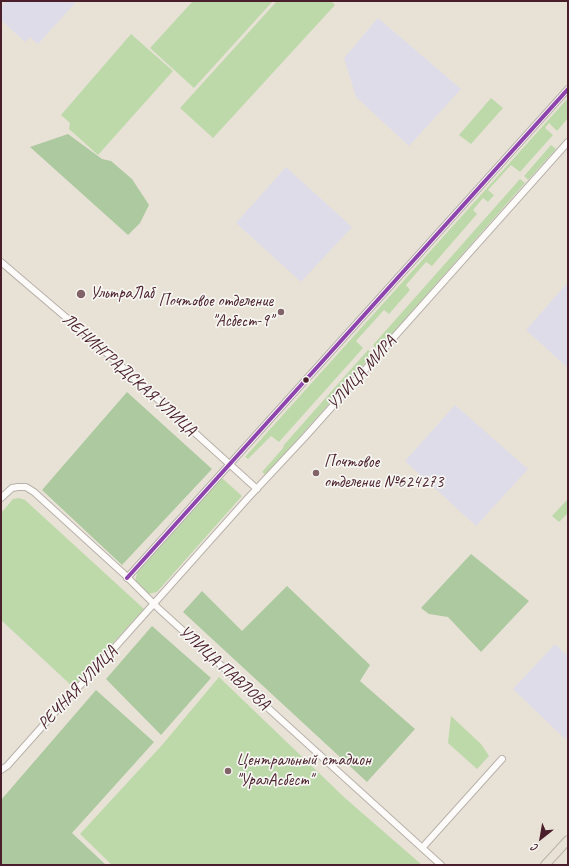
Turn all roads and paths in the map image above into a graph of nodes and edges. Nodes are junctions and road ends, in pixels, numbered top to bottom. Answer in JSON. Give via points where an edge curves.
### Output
{"nodes":[{"id":1,"x":568,"y":89,"type":"edge"},
{"id":2,"x":568,"y":142,"type":"edge"},
{"id":3,"x":1,"y":262,"type":"edge"},
{"id":4,"x":229,"y":464,"type":"junction"},
{"id":5,"x":257,"y":489,"type":"junction"},
{"id":6,"x":2,"y":496,"type":"edge"},
{"id":7,"x":127,"y":578,"type":"junction"},
{"id":8,"x":153,"y":604,"type":"junction"},
{"id":9,"x":502,"y":759,"type":"dead end"},
{"id":10,"x":1,"y":770,"type":"edge"},
{"id":11,"x":568,"y":840,"type":"edge"},
{"id":12,"x":422,"y":848,"type":"junction"},
{"id":13,"x":441,"y":865,"type":"edge"},
{"id":14,"x":545,"y":865,"type":"edge"}],
"edges":[{"from":1,"to":4,"type":"street"},
{"from":2,"to":5,"type":"street","name":"УЛИЦА МИРА"},
{"from":3,"to":4,"type":"street","name":"ЛЕНИНГРАДСКАЯ УЛИЦА","via":[[89,337]]},
{"from":4,"to":5,"type":"street","name":"ЛЕНИНГРАДСКАЯ УЛИЦА"},
{"from":4,"to":7,"type":"street"},
{"from":5,"to":8,"type":"street","name":"УЛИЦА МИРА"},
{"from":6,"to":7,"type":"street","name":"УЛИЦА ПАВЛОВА","via":[[12,488],[18,487],[26,487],[34,492]]},
{"from":7,"to":8,"type":"street","name":"УЛИЦА ПАВЛОВА"},
{"from":8,"to":10,"type":"street","name":"РЕЧНАЯ УЛИЦА"},
{"from":8,"to":12,"type":"street","name":"УЛИЦА ПАВЛОВА"},
{"from":9,"to":12,"type":"street"},
{"from":11,"to":14,"type":"main road"},
{"from":12,"to":13,"type":"street","name":"УЛИЦА ПАВЛОВА"}]}
